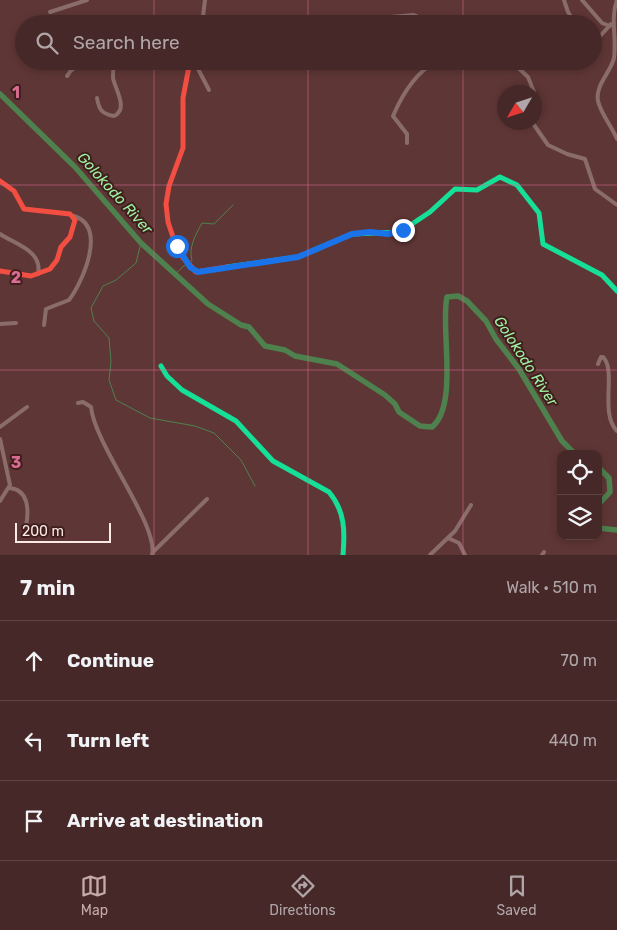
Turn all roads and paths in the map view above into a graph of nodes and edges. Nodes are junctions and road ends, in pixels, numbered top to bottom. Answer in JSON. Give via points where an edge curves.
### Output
{"nodes":[{"id":1,"x":87,"y":0,"type":"edge"},
{"id":2,"x":205,"y":0,"type":"edge"},
{"id":3,"x":564,"y":0,"type":"edge"},
{"id":4,"x":582,"y":0,"type":"edge"},
{"id":5,"x":617,"y":0,"type":"edge"},
{"id":6,"x":50,"y":12,"type":"dead end"},
{"id":7,"x":203,"y":15,"type":"edge"},
{"id":8,"x":570,"y":15,"type":"edge"},
{"id":9,"x":595,"y":15,"type":"edge"},
{"id":10,"x":602,"y":23,"type":"edge"},
{"id":11,"x":614,"y":27,"type":"edge"},
{"id":12,"x":602,"y":36,"type":"edge"},
{"id":13,"x":72,"y":70,"type":"edge"},
{"id":14,"x":114,"y":70,"type":"edge"},
{"id":15,"x":188,"y":70,"type":"edge"},
{"id":16,"x":199,"y":70,"type":"edge"},
{"id":17,"x":424,"y":70,"type":"edge"},
{"id":18,"x":521,"y":70,"type":"edge"},
{"id":19,"x":67,"y":76,"type":"dead end"},
{"id":20,"x":531,"y":85,"type":"edge"},
{"id":21,"x":209,"y":90,"type":"dead end"},
{"id":22,"x":97,"y":98,"type":"dead end"},
{"id":23,"x":538,"y":130,"type":"edge"},
{"id":24,"x":617,"y":140,"type":"edge"},
{"id":25,"x":407,"y":143,"type":"dead end"},
{"id":26,"x":0,"y":182,"type":"edge"},
{"id":27,"x":617,"y":205,"type":"edge"},
{"id":28,"x":74,"y":216,"type":"junction"},
{"id":29,"x":0,"y":234,"type":"edge"},
{"id":30,"x":0,"y":271,"type":"edge"},
{"id":31,"x":38,"y":274,"type":"junction"},
{"id":32,"x":617,"y":292,"type":"edge"},
{"id":33,"x":16,"y":323,"type":"dead end"},
{"id":34,"x":0,"y":324,"type":"edge"},
{"id":35,"x":44,"y":325,"type":"dead end"},
{"id":36,"x":598,"y":364,"type":"dead end"},
{"id":37,"x":161,"y":366,"type":"dead end"},
{"id":38,"x":78,"y":403,"type":"dead end"},
{"id":39,"x":27,"y":407,"type":"dead end"},
{"id":40,"x":9,"y":419,"type":"junction"},
{"id":41,"x":0,"y":420,"type":"edge"},
{"id":42,"x":0,"y":427,"type":"edge"},
{"id":43,"x":617,"y":431,"type":"edge"},
{"id":44,"x":0,"y":439,"type":"edge"},
{"id":45,"x":9,"y":488,"type":"junction"},
{"id":46,"x":207,"y":499,"type":"dead end"},
{"id":47,"x":0,"y":501,"type":"edge"},
{"id":48,"x":471,"y":506,"type":"dead end"},
{"id":49,"x":26,"y":526,"type":"dead end"},
{"id":50,"x":448,"y":538,"type":"junction"},
{"id":51,"x":153,"y":554,"type":"edge"},
{"id":52,"x":343,"y":555,"type":"edge"},
{"id":53,"x":430,"y":555,"type":"edge"},
{"id":54,"x":465,"y":555,"type":"edge"}],
"edges":[{"from":1,"to":6,"type":"street"},
{"from":2,"to":7,"type":"street"},
{"from":3,"to":8,"type":"street"},
{"from":4,"to":9,"type":"street"},
{"from":5,"to":11,"type":"street"},
{"from":10,"to":11,"type":"street"},
{"from":11,"to":12,"type":"street"},
{"from":11,"to":24,"type":"street","via":[[615,56],[598,98]]},
{"from":13,"to":19,"type":"street"},
{"from":14,"to":22,"type":"street","via":[[113,78],[122,104],[120,111],[114,116],[105,114],[98,108]]},
{"from":15,"to":32,"type":"street","via":[[183,98],[184,142],[166,204],[168,222],[182,258],[198,272],[298,257],[352,234],[400,232],[430,212],[455,189],[478,191],[495,178],[503,177],[521,188],[539,213],[543,244],[602,275]]},
{"from":16,"to":21,"type":"street"},
{"from":17,"to":25,"type":"street","via":[[393,116],[407,134]]},
{"from":18,"to":20,"type":"street"},
{"from":23,"to":27,"type":"street","via":[[548,144],[585,159],[595,189]]},
{"from":26,"to":28,"type":"street","via":[[11,188],[24,209]]},
{"from":28,"to":31,"type":"street","via":[[71,235],[61,247],[56,263]]},
{"from":28,"to":35,"type":"street","via":[[89,234],[89,265],[69,300],[46,309]]},
{"from":29,"to":31,"type":"street","via":[[32,254],[38,264]]},
{"from":30,"to":31,"type":"street"},
{"from":33,"to":34,"type":"street"},
{"from":36,"to":43,"type":"street","via":[[601,357],[608,362],[611,419]]},
{"from":37,"to":52,"type":"street","via":[[170,379],[191,396],[234,419],[275,462],[337,500],[345,527]]},
{"from":38,"to":51,"type":"street","via":[[83,402],[91,408],[95,429],[145,525]]},
{"from":39,"to":40,"type":"street"},
{"from":40,"to":41,"type":"street"},
{"from":40,"to":42,"type":"street"},
{"from":44,"to":45,"type":"street"},
{"from":45,"to":47,"type":"street"},
{"from":45,"to":49,"type":"street","via":[[19,492],[28,505]]},
{"from":46,"to":51,"type":"street"},
{"from":48,"to":50,"type":"street"},
{"from":50,"to":53,"type":"street"},
{"from":50,"to":54,"type":"street","via":[[459,543]]}]}
